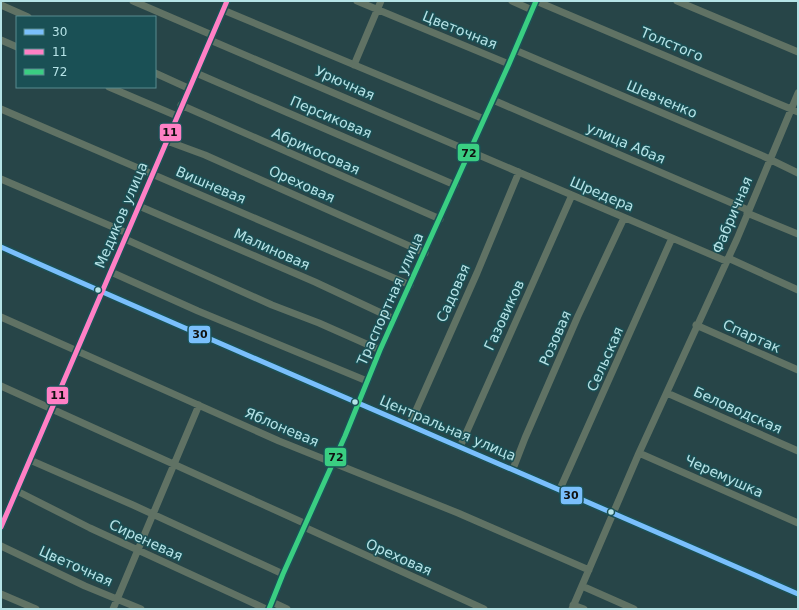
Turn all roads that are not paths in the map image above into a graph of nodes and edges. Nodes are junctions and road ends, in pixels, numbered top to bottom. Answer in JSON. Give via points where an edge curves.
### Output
{"nodes":[{"id":1,"x":133,"y":1,"type":"edge"},
{"id":2,"x":227,"y":1,"type":"edge"},
{"id":3,"x":357,"y":1,"type":"edge"},
{"id":4,"x":381,"y":1,"type":"edge"},
{"id":5,"x":512,"y":1,"type":"edge"},
{"id":6,"x":536,"y":1,"type":"edge"},
{"id":7,"x":677,"y":1,"type":"edge"},
{"id":8,"x":1,"y":5,"type":"edge"},
{"id":9,"x":377,"y":9,"type":"junction"},
{"id":10,"x":223,"y":10,"type":"junction"},
{"id":11,"x":532,"y":10,"type":"junction"},
{"id":12,"x":26,"y":16,"type":"edge"},
{"id":13,"x":211,"y":37,"type":"junction"},
{"id":14,"x":1,"y":40,"type":"edge"},
{"id":15,"x":16,"y":47,"type":"edge"},
{"id":16,"x":515,"y":50,"type":"junction"},
{"id":17,"x":798,"y":52,"type":"edge"},
{"id":18,"x":509,"y":64,"type":"junction"},
{"id":19,"x":354,"y":65,"type":"junction"},
{"id":20,"x":156,"y":73,"type":"edge"},
{"id":21,"x":196,"y":73,"type":"junction"},
{"id":22,"x":111,"y":88,"type":"edge"},
{"id":23,"x":188,"y":88,"type":"junction"},
{"id":24,"x":798,"y":94,"type":"edge"},
{"id":25,"x":493,"y":100,"type":"junction"},
{"id":26,"x":182,"y":105,"type":"junction"},
{"id":27,"x":1,"y":109,"type":"edge"},
{"id":28,"x":791,"y":109,"type":"junction"},
{"id":29,"x":798,"y":112,"type":"edge"},
{"id":30,"x":177,"y":116,"type":"junction"},
{"id":31,"x":484,"y":119,"type":"junction"},
{"id":32,"x":168,"y":140,"type":"junction"},
{"id":33,"x":469,"y":151,"type":"junction"},
{"id":34,"x":769,"y":160,"type":"junction"},
{"id":35,"x":519,"y":172,"type":"junction"},
{"id":36,"x":798,"y":173,"type":"edge"},
{"id":37,"x":153,"y":174,"type":"junction"},
{"id":38,"x":1,"y":179,"type":"edge"},
{"id":39,"x":455,"y":185,"type":"junction"},
{"id":40,"x":572,"y":195,"type":"junction"},
{"id":41,"x":139,"y":206,"type":"junction"},
{"id":42,"x":748,"y":211,"type":"junction"},
{"id":43,"x":624,"y":218,"type":"junction"},
{"id":44,"x":440,"y":219,"type":"junction"},
{"id":45,"x":798,"y":234,"type":"edge"},
{"id":46,"x":126,"y":236,"type":"junction"},
{"id":47,"x":672,"y":238,"type":"junction"},
{"id":48,"x":1,"y":247,"type":"edge"},
{"id":49,"x":425,"y":253,"type":"junction"},
{"id":50,"x":727,"y":260,"type":"junction"},
{"id":51,"x":111,"y":272,"type":"junction"},
{"id":52,"x":410,"y":285,"type":"junction"},
{"id":53,"x":798,"y":290,"type":"edge"},
{"id":54,"x":102,"y":292,"type":"junction"},
{"id":55,"x":1,"y":317,"type":"edge"},
{"id":56,"x":394,"y":320,"type":"junction"},
{"id":57,"x":696,"y":325,"type":"junction"},
{"id":58,"x":380,"y":350,"type":"junction"},
{"id":59,"x":77,"y":351,"type":"junction"},
{"id":60,"x":798,"y":370,"type":"edge"},
{"id":61,"x":367,"y":380,"type":"junction"},
{"id":62,"x":1,"y":386,"type":"edge"},
{"id":63,"x":667,"y":393,"type":"junction"},
{"id":64,"x":357,"y":404,"type":"junction"},
{"id":65,"x":199,"y":405,"type":"junction"},
{"id":66,"x":51,"y":409,"type":"junction"},
{"id":67,"x":410,"y":424,"type":"junction"},
{"id":68,"x":460,"y":446,"type":"junction"},
{"id":69,"x":798,"y":451,"type":"edge"},
{"id":70,"x":639,"y":453,"type":"junction"},
{"id":71,"x":30,"y":460,"type":"junction"},
{"id":72,"x":333,"y":462,"type":"junction"},
{"id":73,"x":173,"y":464,"type":"junction"},
{"id":74,"x":513,"y":469,"type":"junction"},
{"id":75,"x":560,"y":489,"type":"junction"},
{"id":76,"x":17,"y":491,"type":"junction"},
{"id":77,"x":614,"y":513,"type":"junction"},
{"id":78,"x":153,"y":515,"type":"junction"},
{"id":79,"x":798,"y":523,"type":"edge"},
{"id":80,"x":305,"y":525,"type":"junction"},
{"id":81,"x":1,"y":526,"type":"edge"},
{"id":82,"x":1,"y":546,"type":"edge"},
{"id":83,"x":138,"y":550,"type":"junction"},
{"id":84,"x":589,"y":570,"type":"junction"},
{"id":85,"x":283,"y":574,"type":"junction"},
{"id":86,"x":582,"y":586,"type":"junction"},
{"id":87,"x":1,"y":594,"type":"edge"},
{"id":88,"x":798,"y":594,"type":"edge"},
{"id":89,"x":118,"y":598,"type":"junction"},
{"id":90,"x":270,"y":606,"type":"edge"},
{"id":91,"x":572,"y":607,"type":"edge"},
{"id":92,"x":36,"y":609,"type":"edge"},
{"id":93,"x":113,"y":609,"type":"edge"},
{"id":94,"x":141,"y":609,"type":"edge"},
{"id":95,"x":266,"y":609,"type":"edge"},
{"id":96,"x":287,"y":609,"type":"edge"},
{"id":97,"x":484,"y":609,"type":"edge"},
{"id":98,"x":584,"y":609,"type":"edge"},
{"id":99,"x":634,"y":609,"type":"edge"}],
"edges":[{"from":1,"to":13,"type":"street","name":"Урючная"},
{"from":2,"to":10,"type":"street","name":"Медиков улица"},
{"from":3,"to":9,"type":"street","name":"Цветочная"},
{"from":4,"to":9,"type":"street"},
{"from":5,"to":11,"type":"street"},
{"from":6,"to":11,"type":"street","name":"Траспортная улица"},
{"from":6,"to":28,"type":"street","name":"Толстого"},
{"from":7,"to":17,"type":"street"},
{"from":8,"to":12,"type":"street"},
{"from":9,"to":18,"type":"street","name":"Цветочная"},
{"from":9,"to":19,"type":"street"},
{"from":10,"to":13,"type":"street","name":"Медиков улица"},
{"from":10,"to":19,"type":"street"},
{"from":11,"to":16,"type":"street","name":"Траспортная улица"},
{"from":13,"to":21,"type":"street","name":"Медиков улица"},
{"from":13,"to":33,"type":"street","name":"Урючная"},
{"from":14,"to":15,"type":"street"},
{"from":16,"to":18,"type":"street","name":"Траспортная улица"},
{"from":16,"to":34,"type":"street","name":"Шевченко"},
{"from":18,"to":25,"type":"street","name":"Траспортная улица"},
{"from":19,"to":31,"type":"street"},
{"from":20,"to":23,"type":"street"},
{"from":21,"to":23,"type":"street","name":"Медиков улица"},
{"from":21,"to":39,"type":"street","name":"Персиковая"},
{"from":22,"to":30,"type":"street"},
{"from":23,"to":26,"type":"street","name":"Медиков улица"},
{"from":24,"to":28,"type":"street","name":"Фабричная"},
{"from":25,"to":31,"type":"street","name":"Траспортная улица"},
{"from":25,"to":42,"type":"street","name":"улица Абая"},
{"from":26,"to":30,"type":"street","name":"Медиков улица"},
{"from":26,"to":44,"type":"street","name":"Абрикосовая"},
{"from":27,"to":37,"type":"street","name":"Вишневая"},
{"from":28,"to":29,"type":"street","name":"Толстого"},
{"from":28,"to":34,"type":"street","name":"Фабричная"},
{"from":30,"to":32,"type":"street","name":"Медиков улица"},
{"from":31,"to":33,"type":"street","name":"Траспортная улица"},
{"from":32,"to":37,"type":"street","name":"Медиков улица"},
{"from":32,"to":49,"type":"street","name":"Ореховая"},
{"from":33,"to":35,"type":"street","name":"Шредера"},
{"from":33,"to":39,"type":"street","name":"Траспортная улица"},
{"from":34,"to":36,"type":"street","name":"Шевченко"},
{"from":34,"to":42,"type":"street","name":"Фабричная"},
{"from":35,"to":40,"type":"street","name":"Шредера"},
{"from":35,"to":67,"type":"street","name":"Садовая"},
{"from":37,"to":41,"type":"street","name":"Медиков улица"},
{"from":37,"to":52,"type":"street","name":"Вишневая"},
{"from":38,"to":46,"type":"street"},
{"from":39,"to":44,"type":"street","name":"Траспортная улица"},
{"from":40,"to":43,"type":"street","name":"Шредера"},
{"from":40,"to":68,"type":"street","name":"Газовиков"},
{"from":41,"to":46,"type":"street","name":"Медиков улица"},
{"from":41,"to":56,"type":"street","name":"Малиновая","via":[[315,282]]},
{"from":42,"to":45,"type":"street","name":"улица Абая"},
{"from":42,"to":50,"type":"street","name":"Фабричная"},
{"from":43,"to":47,"type":"street","name":"Шредера"},
{"from":43,"to":74,"type":"street","name":"Розовая","via":[[524,438]]},
{"from":44,"to":49,"type":"street","name":"Траспортная улица"},
{"from":46,"to":51,"type":"street","name":"Медиков улица"},
{"from":46,"to":58,"type":"street","via":[[272,305]]},
{"from":47,"to":50,"type":"street","name":"Шредера"},
{"from":47,"to":75,"type":"street","name":"Сельская"},
{"from":48,"to":54,"type":"street","name":"Центральная улица"},
{"from":49,"to":52,"type":"street","name":"Траспортная улица"},
{"from":50,"to":53,"type":"street","name":"Шредера"},
{"from":50,"to":57,"type":"street","name":"Фабричная"},
{"from":51,"to":54,"type":"street","name":"Медиков улица"},
{"from":51,"to":61,"type":"street","via":[[198,311]]},
{"from":52,"to":56,"type":"street","name":"Траспортная улица"},
{"from":54,"to":59,"type":"street","name":"Медиков улица"},
{"from":54,"to":64,"type":"street","name":"Центральная улица"},
{"from":55,"to":59,"type":"street","name":"Яблоневая"},
{"from":56,"to":58,"type":"street","name":"Траспортная улица"},
{"from":57,"to":60,"type":"street","name":"Спартак"},
{"from":57,"to":63,"type":"street","name":"Фабричная"},
{"from":58,"to":61,"type":"street","name":"Траспортная улица"},
{"from":59,"to":65,"type":"street","name":"Яблоневая"},
{"from":59,"to":66,"type":"street","name":"Медиков улица"},
{"from":61,"to":64,"type":"street","name":"Траспортная улица"},
{"from":62,"to":66,"type":"street","name":"Ореховая"},
{"from":63,"to":69,"type":"street","name":"Беловодская"},
{"from":63,"to":70,"type":"street","name":"Фабричная"},
{"from":64,"to":67,"type":"street","name":"Центральная улица"},
{"from":64,"to":72,"type":"street","name":"Траспортная улица"},
{"from":65,"to":72,"type":"street","name":"Яблоневая"},
{"from":65,"to":73,"type":"street"},
{"from":66,"to":71,"type":"street","name":"Медиков улица"},
{"from":66,"to":73,"type":"street","name":"Ореховая"},
{"from":67,"to":68,"type":"street","name":"Центральная улица"},
{"from":68,"to":74,"type":"street","name":"Центральная улица"},
{"from":70,"to":77,"type":"street","name":"Фабричная"},
{"from":70,"to":79,"type":"street","name":"Черемушка"},
{"from":71,"to":76,"type":"street","name":"Медиков улица"},
{"from":71,"to":78,"type":"street"},
{"from":72,"to":80,"type":"street","name":"Траспортная улица"},
{"from":72,"to":84,"type":"street","name":"Яблоневая","via":[[458,512]]},
{"from":73,"to":78,"type":"street"},
{"from":73,"to":80,"type":"street","name":"Ореховая"},
{"from":74,"to":75,"type":"street","name":"Центральная улица"},
{"from":75,"to":77,"type":"street","name":"Центральная улица"},
{"from":76,"to":81,"type":"street","name":"Медиков улица"},
{"from":76,"to":83,"type":"street","name":"Сиреневая"},
{"from":77,"to":84,"type":"street","name":"Фабричная"},
{"from":77,"to":88,"type":"street","name":"Центральная улица"},
{"from":78,"to":83,"type":"street"},
{"from":78,"to":85,"type":"street"},
{"from":80,"to":85,"type":"street","name":"Траспортная улица"},
{"from":80,"to":97,"type":"street","name":"Ореховая"},
{"from":82,"to":89,"type":"street","name":"Цветочная","via":[[85,586]]},
{"from":83,"to":89,"type":"street"},
{"from":83,"to":95,"type":"street","name":"Сиреневая"},
{"from":84,"to":86,"type":"street","name":"Фабричная"},
{"from":85,"to":90,"type":"street","name":"Траспортная улица"},
{"from":86,"to":91,"type":"street","name":"Фабричная"},
{"from":86,"to":99,"type":"street"},
{"from":87,"to":92,"type":"street"},
{"from":89,"to":93,"type":"street"},
{"from":89,"to":94,"type":"street","name":"Цветочная"},
{"from":90,"to":96,"type":"street"},
{"from":91,"to":98,"type":"street"}]}
